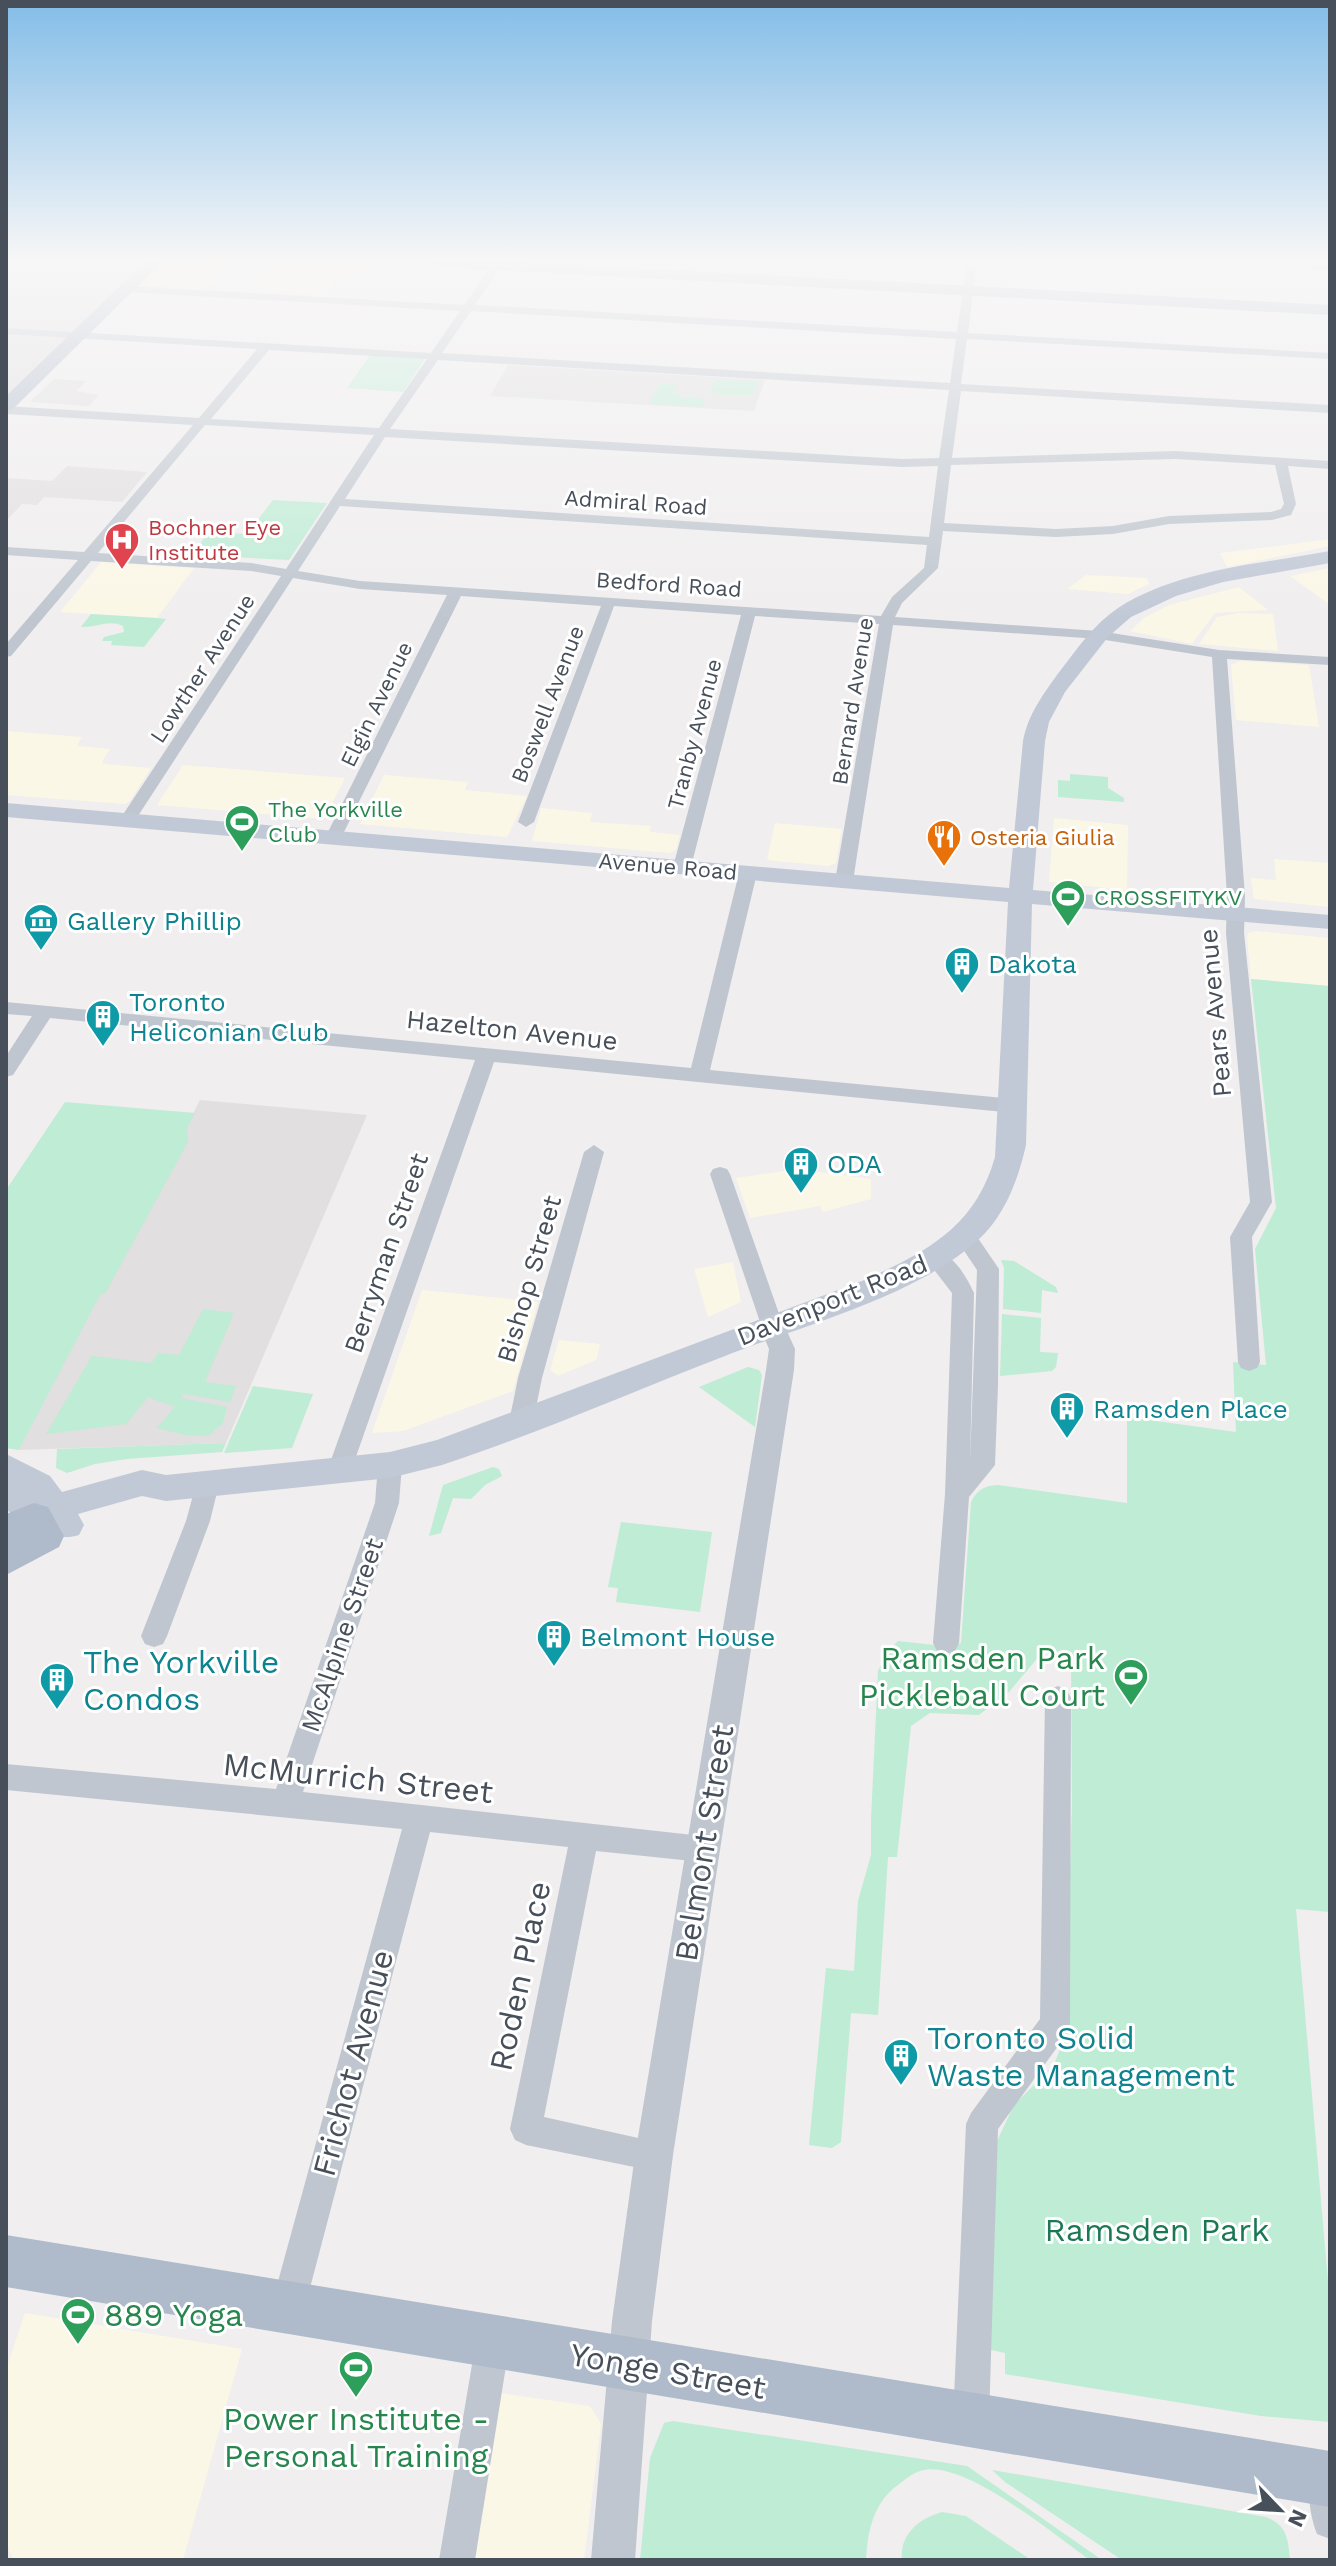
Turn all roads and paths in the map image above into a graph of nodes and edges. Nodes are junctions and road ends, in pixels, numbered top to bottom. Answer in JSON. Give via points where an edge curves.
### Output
{"nodes":[{"id":1,"x":33,"y":382,"type":"edge"},
{"id":2,"x":236,"y":382,"type":"edge"},
{"id":3,"x":416,"y":382,"type":"edge"},
{"id":4,"x":868,"y":382,"type":"edge"},
{"id":5,"x":957,"y":382,"type":"edge"},
{"id":6,"x":956,"y":387,"type":"junction"},
{"id":7,"x":6,"y":408,"type":"edge"},
{"id":8,"x":1330,"y":409,"type":"edge"},
{"id":9,"x":202,"y":422,"type":"junction"},
{"id":10,"x":382,"y":432,"type":"junction"},
{"id":11,"x":1281,"y":462,"type":"junction"},
{"id":12,"x":947,"y":463,"type":"junction"},
{"id":13,"x":1330,"y":465,"type":"edge"},
{"id":14,"x":337,"y":502,"type":"junction"},
{"id":15,"x":935,"y":534,"type":"junction"},
{"id":16,"x":6,"y":551,"type":"edge"},
{"id":17,"x":90,"y":556,"type":"junction"},
{"id":18,"x":1330,"y":557,"type":"edge"},
{"id":19,"x":291,"y":572,"type":"junction"},
{"id":20,"x":456,"y":592,"type":"junction"},
{"id":21,"x":609,"y":602,"type":"junction"},
{"id":22,"x":749,"y":612,"type":"junction"},
{"id":23,"x":888,"y":620,"type":"junction"},
{"id":24,"x":1099,"y":635,"type":"junction"},
{"id":25,"x":6,"y":653,"type":"edge"},
{"id":26,"x":1219,"y":654,"type":"junction"},
{"id":27,"x":1330,"y":661,"type":"edge"},
{"id":28,"x":6,"y":810,"type":"edge"},
{"id":29,"x":128,"y":819,"type":"junction"},
{"id":30,"x":526,"y":822,"type":"dead end"},
{"id":31,"x":334,"y":836,"type":"junction"},
{"id":32,"x":682,"y":867,"type":"junction"},
{"id":33,"x":748,"y":873,"type":"junction"},
{"id":34,"x":844,"y":881,"type":"junction"},
{"id":35,"x":1020,"y":896,"type":"junction"},
{"id":36,"x":1235,"y":915,"type":"junction"},
{"id":37,"x":1330,"y":922,"type":"edge"},
{"id":38,"x":6,"y":1008,"type":"edge"},
{"id":39,"x":44,"y":1012,"type":"junction"},
{"id":40,"x":487,"y":1054,"type":"junction"},
{"id":41,"x":6,"y":1071,"type":"edge"},
{"id":42,"x":699,"y":1075,"type":"junction"},
{"id":43,"x":1014,"y":1106,"type":"junction"},
{"id":44,"x":594,"y":1152,"type":"dead end"},
{"id":45,"x":720,"y":1174,"type":"dead end"},
{"id":46,"x":965,"y":1236,"type":"junction"},
{"id":47,"x":936,"y":1258,"type":"junction"},
{"id":48,"x":772,"y":1325,"type":"junction"},
{"id":49,"x":1249,"y":1362,"type":"dead end"},
{"id":50,"x":521,"y":1422,"type":"junction"},
{"id":51,"x":390,"y":1465,"type":"junction"},
{"id":52,"x":6,"y":1467,"type":"edge"},
{"id":53,"x":339,"y":1471,"type":"junction"},
{"id":54,"x":207,"y":1484,"type":"junction"},
{"id":55,"x":6,"y":1491,"type":"edge"},
{"id":56,"x":957,"y":1494,"type":"junction"},
{"id":57,"x":42,"y":1524,"type":"edge"},
{"id":58,"x":6,"y":1559,"type":"edge"},
{"id":59,"x":154,"y":1636,"type":"dead end"},
{"id":60,"x":946,"y":1643,"type":"dead end"},
{"id":61,"x":1058,"y":1698,"type":"dead end"},
{"id":62,"x":6,"y":1777,"type":"edge"},
{"id":63,"x":285,"y":1803,"type":"junction"},
{"id":64,"x":419,"y":1819,"type":"junction"},
{"id":65,"x":585,"y":1836,"type":"junction"},
{"id":66,"x":702,"y":1849,"type":"junction"},
{"id":67,"x":654,"y":2155,"type":"junction"},
{"id":68,"x":6,"y":2261,"type":"edge"},
{"id":69,"x":288,"y":2307,"type":"junction"},
{"id":70,"x":493,"y":2341,"type":"junction"},
{"id":71,"x":629,"y":2364,"type":"junction"},
{"id":72,"x":971,"y":2421,"type":"junction"},
{"id":73,"x":1329,"y":2493,"type":"edge"},
{"id":74,"x":457,"y":2560,"type":"edge"},
{"id":75,"x":613,"y":2560,"type":"edge"}],
"edges":[{"from":1,"to":7,"type":"main road"},
{"from":2,"to":9,"type":"street"},
{"from":3,"to":10,"type":"street","name":"Lowther Avenue"},
{"from":4,"to":6,"type":"street"},
{"from":5,"to":6,"type":"street","name":"Bernard Avenue"},
{"from":6,"to":8,"type":"street"},
{"from":6,"to":12,"type":"street","name":"Bernard Avenue"},
{"from":7,"to":9,"type":"street"},
{"from":9,"to":10,"type":"street"},
{"from":9,"to":17,"type":"street"},
{"from":10,"to":12,"type":"street"},
{"from":10,"to":14,"type":"street","name":"Lowther Avenue"},
{"from":11,"to":12,"type":"street","via":[[1169,455]]},
{"from":11,"to":13,"type":"street"},
{"from":11,"to":15,"type":"street","name":"Admiral Road","via":[[1290,504],[1286,512],[1272,516],[1169,520],[1113,530]]},
{"from":12,"to":15,"type":"street","name":"Bernard Avenue"},
{"from":14,"to":15,"type":"street","name":"Admiral Road"},
{"from":14,"to":19,"type":"street","name":"Lowther Avenue"},
{"from":15,"to":23,"type":"street","name":"Bernard Avenue","via":[[929,572],[895,600]]},
{"from":16,"to":17,"type":"street","name":"Bedford Road"},
{"from":17,"to":19,"type":"street","name":"Bedford Road"},
{"from":17,"to":25,"type":"street"},
{"from":18,"to":24,"type":"main road","name":"Davenport Road","via":[[1158,596],[1123,614]]},
{"from":19,"to":20,"type":"street","name":"Bedford Road","via":[[360,585]]},
{"from":19,"to":29,"type":"street","name":"Lowther Avenue"},
{"from":20,"to":21,"type":"street","name":"Bedford Road"},
{"from":20,"to":31,"type":"street","name":"Elgin Avenue"},
{"from":21,"to":22,"type":"street","name":"Bedford Road"},
{"from":21,"to":30,"type":"street","name":"Boswell Avenue"},
{"from":22,"to":23,"type":"street","name":"Bedford Road"},
{"from":22,"to":32,"type":"street","name":"Tranby Avenue"},
{"from":23,"to":24,"type":"street","name":"Bedford Road"},
{"from":23,"to":34,"type":"street","name":"Bernard Avenue"},
{"from":24,"to":26,"type":"street","name":"Bedford Road"},
{"from":24,"to":35,"type":"main road","name":"Davenport Road","via":[[1048,701],[1035,728]]},
{"from":26,"to":27,"type":"street","name":"Bedford Road"},
{"from":26,"to":36,"type":"street","name":"Pears Avenue"},
{"from":28,"to":29,"type":"main road","name":"Avenue Road"},
{"from":29,"to":31,"type":"main road","name":"Avenue Road"},
{"from":31,"to":32,"type":"main road","name":"Avenue Road"},
{"from":32,"to":33,"type":"main road","name":"Avenue Road"},
{"from":33,"to":34,"type":"main road","name":"Avenue Road"},
{"from":33,"to":42,"type":"street"},
{"from":34,"to":35,"type":"main road","name":"Avenue Road"},
{"from":35,"to":36,"type":"main road","name":"Avenue Road"},
{"from":35,"to":43,"type":"main road","name":"Davenport Road"},
{"from":36,"to":37,"type":"main road","name":"Avenue Road"},
{"from":36,"to":49,"type":"street","name":"Pears Avenue","via":[[1261,1202],[1241,1237]]},
{"from":38,"to":39,"type":"street","name":"Hazelton Avenue"},
{"from":39,"to":40,"type":"street","name":"Hazelton Avenue"},
{"from":39,"to":41,"type":"street"},
{"from":40,"to":42,"type":"street","name":"Hazelton Avenue"},
{"from":40,"to":53,"type":"street","name":"Berryman Street"},
{"from":42,"to":43,"type":"street","name":"Hazelton Avenue"},
{"from":43,"to":46,"type":"main road","name":"Davenport Road","via":[[1006,1175]]},
{"from":44,"to":50,"type":"street","name":"Bishop Street"},
{"from":45,"to":48,"type":"street"},
{"from":46,"to":47,"type":"main road","name":"Davenport Road"},
{"from":46,"to":56,"type":"street","via":[[988,1269],[986,1385],[983,1465]]},
{"from":47,"to":48,"type":"main road","name":"Davenport Road"},
{"from":47,"to":56,"type":"street","via":[[963,1293]]},
{"from":48,"to":50,"type":"main road","name":"Davenport Road"},
{"from":48,"to":66,"type":"street","name":"Belmont Street","via":[[782,1349],[780,1370]]},
{"from":50,"to":51,"type":"main road","name":"Davenport Road"},
{"from":51,"to":53,"type":"main road","name":"Davenport Road"},
{"from":51,"to":63,"type":"street","name":"McAlpine Street","via":[[387,1503]]},
{"from":52,"to":57,"type":"main road","via":[[38,1485]]},
{"from":53,"to":54,"type":"main road","name":"Davenport Road"},
{"from":54,"to":57,"type":"main road","name":"Davenport Road","via":[[166,1488],[150,1500]]},
{"from":54,"to":59,"type":"street"},
{"from":55,"to":57,"type":"main road"},
{"from":56,"to":60,"type":"street"},
{"from":57,"to":58,"type":"main road","name":"Davenport Road"},
{"from":61,"to":72,"type":"street","via":[[1055,2024],[982,2124]]},
{"from":62,"to":63,"type":"street","name":"McMurrich Street"},
{"from":63,"to":64,"type":"street","name":"McMurrich Street"},
{"from":64,"to":65,"type":"street","name":"McMurrich Street"},
{"from":64,"to":69,"type":"street","name":"Frichot Avenue"},
{"from":65,"to":66,"type":"street","name":"McMurrich Street"},
{"from":65,"to":67,"type":"street","name":"Roden Place","via":[[526,2129]]},
{"from":66,"to":67,"type":"street","name":"Belmont Street"},
{"from":67,"to":71,"type":"street","name":"Belmont Street"},
{"from":68,"to":69,"type":"main road","name":"Yonge Street"},
{"from":69,"to":70,"type":"main road","name":"Yonge Street"},
{"from":70,"to":71,"type":"main road","name":"Yonge Street"},
{"from":70,"to":74,"type":"street"},
{"from":71,"to":72,"type":"main road","name":"Yonge Street"},
{"from":71,"to":75,"type":"street","name":"Belmont Street"},
{"from":72,"to":73,"type":"main road","name":"Yonge Street"}]}
